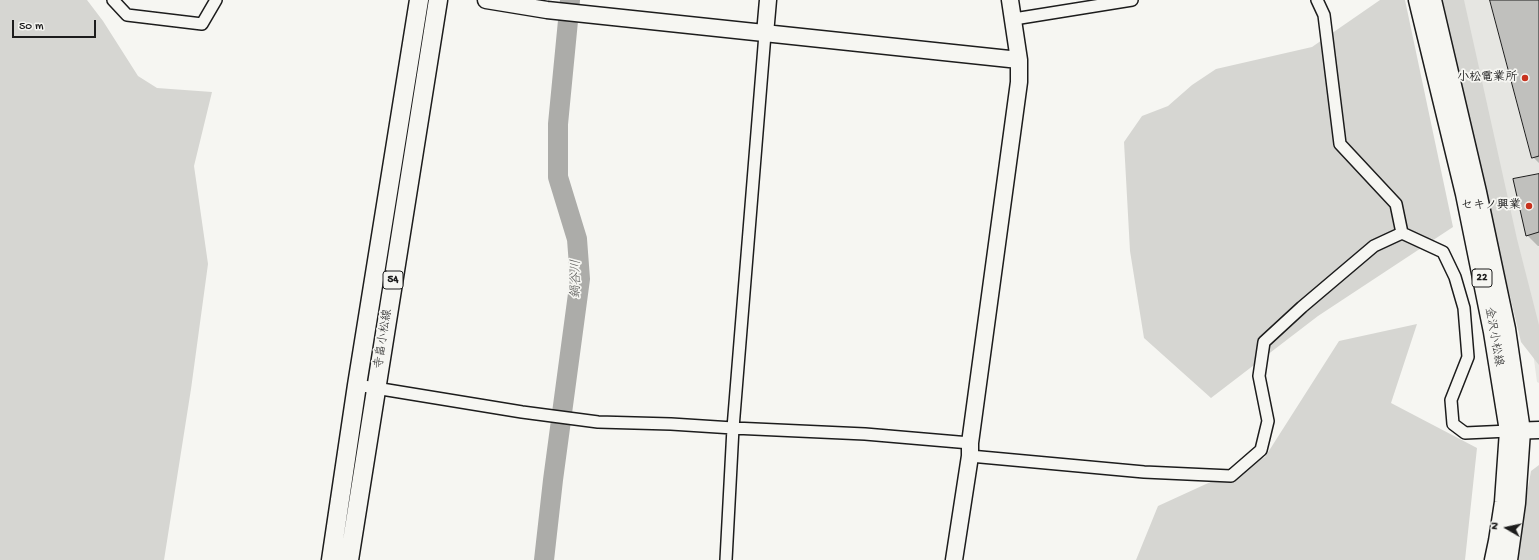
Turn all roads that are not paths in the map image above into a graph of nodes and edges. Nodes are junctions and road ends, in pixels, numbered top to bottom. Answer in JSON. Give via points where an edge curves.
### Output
{"nodes":[{"id":1,"x":113,"y":0,"type":"edge"},
{"id":2,"x":216,"y":0,"type":"edge"},
{"id":3,"x":419,"y":0,"type":"edge"},
{"id":4,"x":438,"y":0,"type":"edge"},
{"id":5,"x":486,"y":0,"type":"edge"},
{"id":6,"x":768,"y":0,"type":"edge"},
{"id":7,"x":1010,"y":0,"type":"edge"},
{"id":8,"x":1132,"y":0,"type":"edge"},
{"id":9,"x":1316,"y":0,"type":"edge"},
{"id":10,"x":1418,"y":0,"type":"edge"},
{"id":11,"x":1432,"y":0,"type":"edge"},
{"id":12,"x":1014,"y":19,"type":"junction"},
{"id":13,"x":765,"y":34,"type":"junction"},
{"id":14,"x":1019,"y":60,"type":"junction"},
{"id":15,"x":1402,"y":233,"type":"junction"},
{"id":16,"x":357,"y":385,"type":"junction"},
{"id":17,"x":376,"y":388,"type":"junction"},
{"id":18,"x":733,"y":428,"type":"junction"},
{"id":19,"x":1523,"y":430,"type":"edge"},
{"id":20,"x":970,"y":450,"type":"junction"},
{"id":21,"x":331,"y":560,"type":"edge"},
{"id":22,"x":349,"y":560,"type":"edge"},
{"id":23,"x":726,"y":560,"type":"edge"},
{"id":24,"x":954,"y":560,"type":"edge"},
{"id":25,"x":1494,"y":560,"type":"edge"},
{"id":26,"x":1508,"y":560,"type":"edge"}],
"edges":[{"from":1,"to":2,"type":"street","via":[[127,15],[202,24]]},
{"from":3,"to":16,"type":"main road","name":"寺畠小松線","number":"54"},
{"from":4,"to":17,"type":"main road","name":"寺畠小松線","number":"54"},
{"from":5,"to":13,"type":"street","via":[[547,10]]},
{"from":6,"to":13,"type":"street"},
{"from":7,"to":12,"type":"street"},
{"from":8,"to":12,"type":"street"},
{"from":9,"to":15,"type":"street","via":[[1324,15],[1340,144],[1396,204]]},
{"from":10,"to":19,"type":"main road","name":"金沢小松線","number":"22","via":[[1465,194],[1493,332]]},
{"from":11,"to":19,"type":"main road","name":"金沢小松線","number":"22","via":[[1484,222]]},
{"from":12,"to":14,"type":"street"},
{"from":13,"to":14,"type":"street"},
{"from":13,"to":18,"type":"street"},
{"from":14,"to":20,"type":"street","via":[[1018,90]]},
{"from":15,"to":19,"type":"street","via":[[1443,252],[1455,278],[1464,308],[1468,357],[1451,400],[1454,424],[1465,433]]},
{"from":15,"to":20,"type":"street","via":[[1374,246],[1264,342],[1259,376],[1268,421],[1261,450],[1231,476],[1144,472]]},
{"from":16,"to":17,"type":"street"},
{"from":16,"to":21,"type":"main road","name":"寺畠小松線","number":"54"},
{"from":17,"to":18,"type":"street","via":[[598,422]]},
{"from":17,"to":22,"type":"main road","name":"寺畠小松線","number":"54"},
{"from":18,"to":20,"type":"street","via":[[865,434]]},
{"from":18,"to":23,"type":"street"},
{"from":19,"to":25,"type":"main road","name":"金沢小松線","number":"22","via":[[1504,502]]},
{"from":19,"to":26,"type":"main road","name":"金沢小松線","number":"22"},
{"from":20,"to":24,"type":"street"}]}
